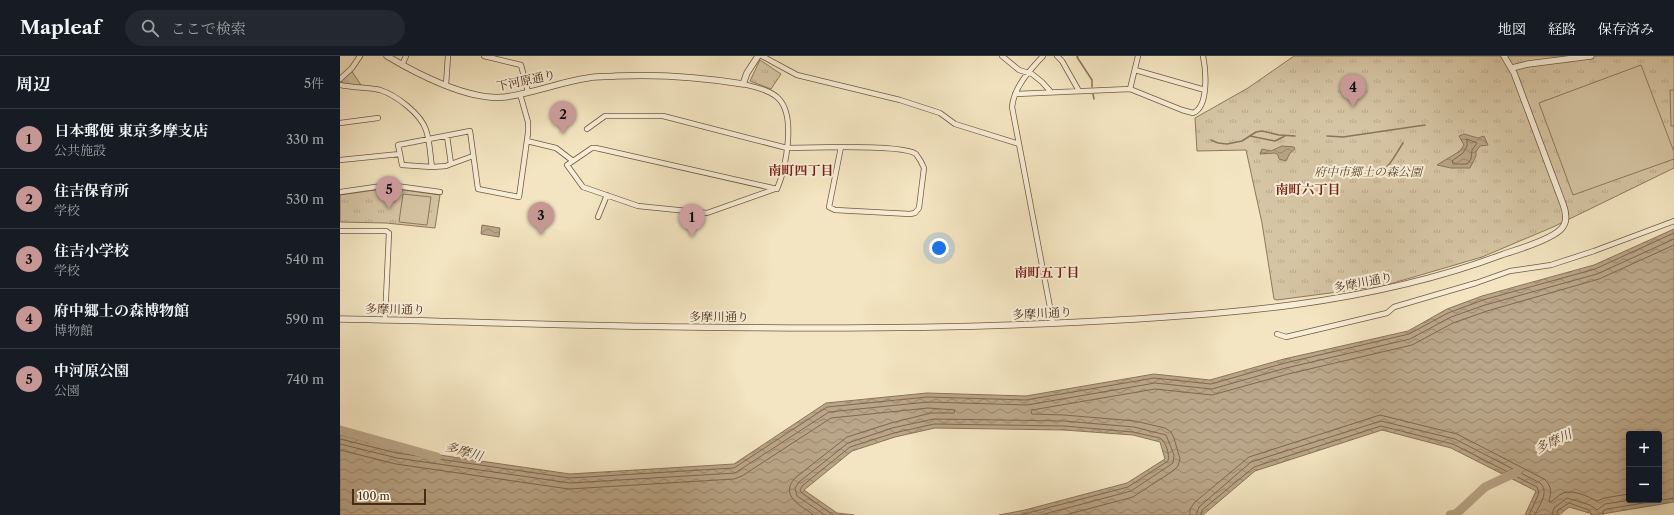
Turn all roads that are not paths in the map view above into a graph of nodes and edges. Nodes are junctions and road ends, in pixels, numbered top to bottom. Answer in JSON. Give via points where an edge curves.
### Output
{"nodes":[{"id":1,"x":360,"y":56,"type":"edge"},
{"id":2,"x":386,"y":56,"type":"edge"},
{"id":3,"x":406,"y":56,"type":"edge"},
{"id":4,"x":448,"y":56,"type":"edge"},
{"id":5,"x":484,"y":56,"type":"edge"},
{"id":6,"x":758,"y":56,"type":"edge"},
{"id":7,"x":762,"y":56,"type":"edge"},
{"id":8,"x":1002,"y":56,"type":"edge"},
{"id":9,"x":1043,"y":56,"type":"edge"},
{"id":10,"x":1057,"y":56,"type":"edge"},
{"id":11,"x":1138,"y":56,"type":"edge"},
{"id":12,"x":1203,"y":56,"type":"edge"},
{"id":13,"x":1504,"y":56,"type":"edge"},
{"id":14,"x":1591,"y":56,"type":"edge"},
{"id":15,"x":402,"y":65,"type":"junction"},
{"id":16,"x":1512,"y":68,"type":"junction"},
{"id":17,"x":1135,"y":70,"type":"junction"},
{"id":18,"x":1028,"y":74,"type":"junction"},
{"id":19,"x":340,"y":79,"type":"edge"},
{"id":20,"x":743,"y":84,"type":"junction"},
{"id":21,"x":340,"y":85,"type":"edge"},
{"id":22,"x":446,"y":85,"type":"junction"},
{"id":23,"x":1130,"y":89,"type":"junction"},
{"id":24,"x":1205,"y":90,"type":"junction"},
{"id":25,"x":1079,"y":91,"type":"junction"},
{"id":26,"x":528,"y":92,"type":"junction"},
{"id":27,"x":1051,"y":92,"type":"junction"},
{"id":28,"x":520,"y":94,"type":"junction"},
{"id":29,"x":1015,"y":94,"type":"junction"},
{"id":30,"x":378,"y":118,"type":"dead end"},
{"id":31,"x":340,"y":123,"type":"edge"},
{"id":32,"x":587,"y":130,"type":"dead end"},
{"id":33,"x":447,"y":136,"type":"junction"},
{"id":34,"x":428,"y":140,"type":"junction"},
{"id":35,"x":527,"y":141,"type":"junction"},
{"id":36,"x":1019,"y":144,"type":"junction"},
{"id":37,"x":841,"y":147,"type":"junction"},
{"id":38,"x":787,"y":148,"type":"junction"},
{"id":39,"x":400,"y":154,"type":"junction"},
{"id":40,"x":473,"y":156,"type":"junction"},
{"id":41,"x":340,"y":160,"type":"edge"},
{"id":42,"x":573,"y":161,"type":"junction"},
{"id":43,"x":451,"y":164,"type":"junction"},
{"id":44,"x":432,"y":167,"type":"junction"},
{"id":45,"x":777,"y":189,"type":"junction"},
{"id":46,"x":340,"y":192,"type":"edge"},
{"id":47,"x":440,"y":192,"type":"dead end"},
{"id":48,"x":607,"y":195,"type":"junction"},
{"id":49,"x":598,"y":217,"type":"dead end"},
{"id":50,"x":1674,"y":221,"type":"edge"},
{"id":51,"x":340,"y":231,"type":"edge"},
{"id":52,"x":340,"y":319,"type":"edge"},
{"id":53,"x":385,"y":320,"type":"junction"},
{"id":54,"x":1053,"y":323,"type":"junction"},
{"id":55,"x":1277,"y":334,"type":"dead end"}],
"edges":[{"from":1,"to":19,"type":"street"},
{"from":2,"to":15,"type":"street","name":"下河原通り"},
{"from":3,"to":15,"type":"street"},
{"from":4,"to":22,"type":"street"},
{"from":5,"to":26,"type":"street","via":[[521,65]]},
{"from":6,"to":20,"type":"street"},
{"from":7,"to":36,"type":"street","via":[[797,75],[900,100],[940,113],[954,124]]},
{"from":8,"to":18,"type":"street"},
{"from":9,"to":18,"type":"street"},
{"from":10,"to":25,"type":"street"},
{"from":11,"to":17,"type":"street"},
{"from":12,"to":24,"type":"street"},
{"from":13,"to":16,"type":"street","name":"多摩川通り"},
{"from":14,"to":16,"type":"street"},
{"from":15,"to":22,"type":"street","name":"下河原通り"},
{"from":16,"to":54,"type":"street","name":"多摩川通り","via":[[1565,209],[1564,226],[1554,234],[1458,271],[1371,292],[1308,303],[1204,314]]},
{"from":17,"to":23,"type":"street"},
{"from":17,"to":24,"type":"street"},
{"from":18,"to":27,"type":"street","via":[[1032,74]]},
{"from":18,"to":29,"type":"street"},
{"from":20,"to":26,"type":"street","name":"下河原通り","via":[[705,78],[634,75],[590,77]]},
{"from":20,"to":38,"type":"street","via":[[777,97],[782,104],[787,121]]},
{"from":21,"to":34,"type":"street","via":[[380,90],[396,97],[423,124]]},
{"from":22,"to":28,"type":"street","name":"下河原通り","via":[[482,97]]},
{"from":23,"to":24,"type":"street","via":[[1191,113],[1200,108]]},
{"from":23,"to":25,"type":"street"},
{"from":25,"to":27,"type":"street"},
{"from":26,"to":28,"type":"street","name":"下河原通り"},
{"from":27,"to":29,"type":"street"},
{"from":28,"to":35,"type":"street","via":[[528,122]]},
{"from":29,"to":36,"type":"street","via":[[1012,108]]},
{"from":30,"to":31,"type":"street"},
{"from":32,"to":38,"type":"street","via":[[605,116],[663,116]]},
{"from":33,"to":34,"type":"street"},
{"from":33,"to":40,"type":"street","via":[[470,131]]},
{"from":33,"to":43,"type":"street"},
{"from":34,"to":39,"type":"street","via":[[398,145]]},
{"from":34,"to":44,"type":"street"},
{"from":35,"to":40,"type":"street","via":[[519,198],[478,189]]},
{"from":35,"to":42,"type":"street","via":[[556,148]]},
{"from":36,"to":54,"type":"street"},
{"from":37,"to":37,"type":"street","via":[[829,207],[835,210],[915,213],[919,208],[924,168],[915,154],[867,147]]},
{"from":37,"to":38,"type":"street"},
{"from":38,"to":45,"type":"street"},
{"from":39,"to":41,"type":"street"},
{"from":39,"to":44,"type":"street","via":[[402,166]]},
{"from":40,"to":43,"type":"street"},
{"from":42,"to":45,"type":"street","via":[[596,148]]},
{"from":42,"to":48,"type":"street","via":[[567,165],[583,187]]},
{"from":43,"to":44,"type":"street"},
{"from":45,"to":48,"type":"street","via":[[707,213],[638,206]]},
{"from":46,"to":47,"type":"street","via":[[389,185]]},
{"from":48,"to":49,"type":"street"},
{"from":50,"to":55,"type":"street","via":[[1582,256],[1540,268],[1510,270],[1476,283],[1394,307],[1387,312],[1286,337]]},
{"from":51,"to":53,"type":"street","via":[[389,233]]},
{"from":52,"to":53,"type":"street","name":"多摩川通り"},
{"from":53,"to":54,"type":"street","name":"多摩川通り","via":[[687,328],[914,327]]}]}
